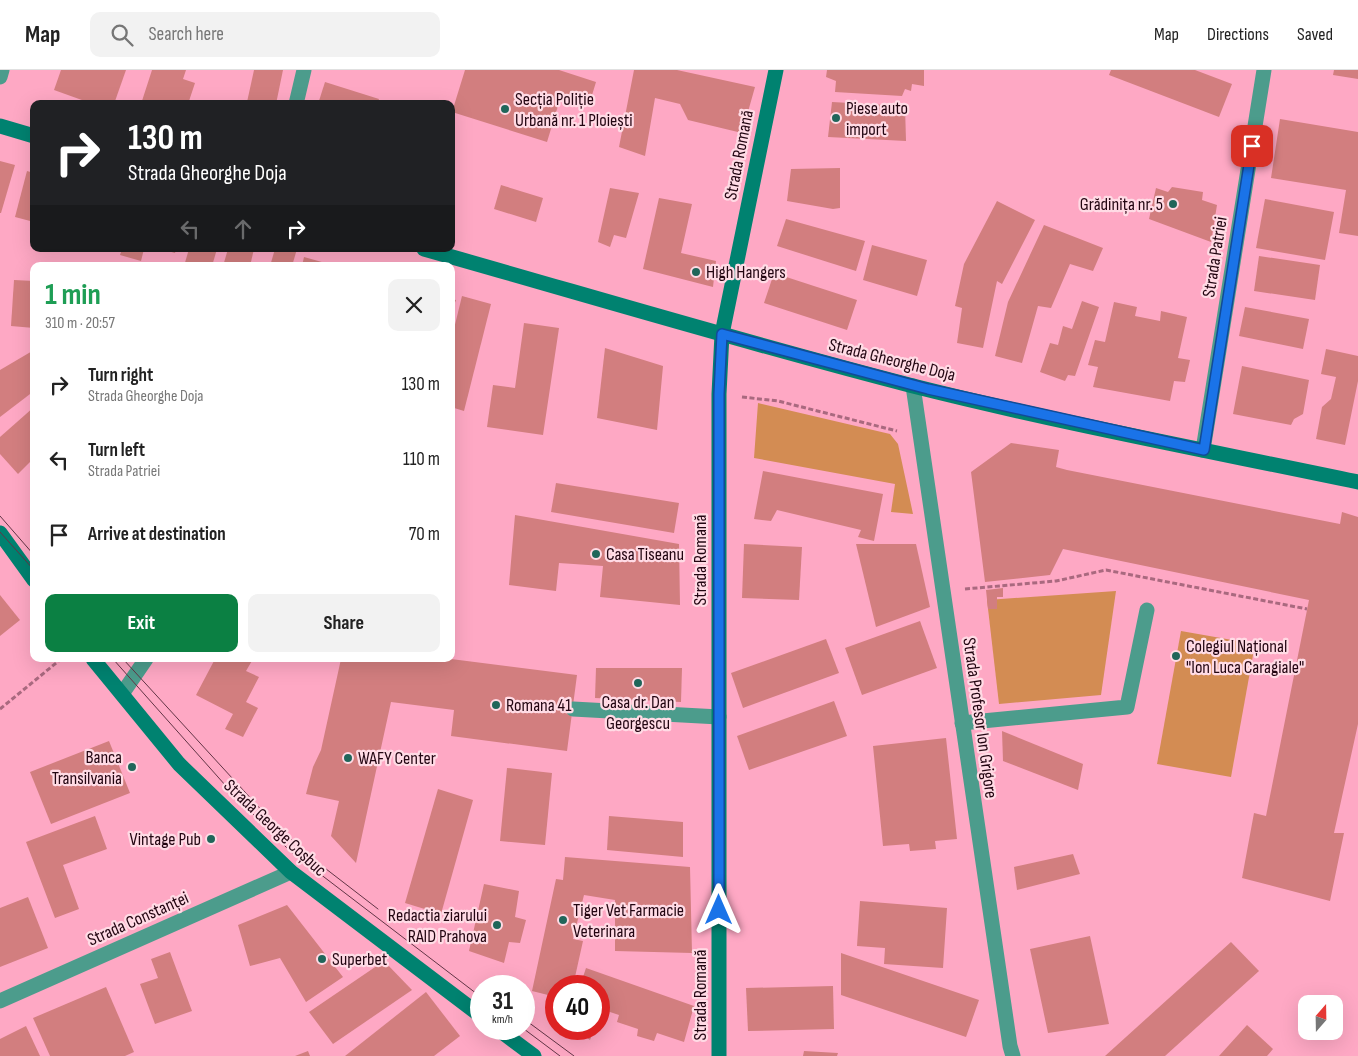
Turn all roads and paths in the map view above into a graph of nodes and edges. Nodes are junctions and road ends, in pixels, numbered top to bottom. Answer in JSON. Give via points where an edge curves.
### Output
{"nodes":[{"id":1,"x":2,"y":70,"type":"edge"},
{"id":2,"x":304,"y":70,"type":"edge"},
{"id":3,"x":776,"y":70,"type":"edge"},
{"id":4,"x":1264,"y":70,"type":"edge"},
{"id":5,"x":0,"y":77,"type":"edge"},
{"id":6,"x":297,"y":100,"type":"edge"},
{"id":7,"x":0,"y":126,"type":"edge"},
{"id":8,"x":30,"y":135,"type":"edge"},
{"id":9,"x":435,"y":252,"type":"edge"},
{"id":10,"x":722,"y":334,"type":"junction"},
{"id":11,"x":913,"y":386,"type":"junction"},
{"id":12,"x":719,"y":394,"type":"junction"},
{"id":13,"x":902,"y":432,"type":"dead end"},
{"id":14,"x":1204,"y":450,"type":"junction"},
{"id":15,"x":1358,"y":482,"type":"edge"},
{"id":16,"x":3,"y":544,"type":"edge"},
{"id":17,"x":30,"y":575,"type":"edge"},
{"id":18,"x":942,"y":591,"type":"junction"},
{"id":19,"x":1307,"y":609,"type":"dead end"},
{"id":20,"x":1147,"y":610,"type":"dead end"},
{"id":21,"x":57,"y":662,"type":"edge"},
{"id":22,"x":96,"y":662,"type":"edge"},
{"id":23,"x":144,"y":662,"type":"edge"},
{"id":24,"x":122,"y":694,"type":"junction"},
{"id":25,"x":0,"y":709,"type":"edge"},
{"id":26,"x":573,"y":709,"type":"dead end"},
{"id":27,"x":719,"y":718,"type":"junction"},
{"id":28,"x":962,"y":723,"type":"junction"},
{"id":29,"x":291,"y":872,"type":"junction"},
{"id":30,"x":0,"y":1001,"type":"edge"},
{"id":31,"x":470,"y":1008,"type":"edge"},
{"id":32,"x":513,"y":1040,"type":"edge"},
{"id":33,"x":1007,"y":1053,"type":"edge"},
{"id":34,"x":534,"y":1056,"type":"edge"},
{"id":35,"x":718,"y":1056,"type":"edge"}],
"edges":[{"from":1,"to":5,"type":"street"},
{"from":2,"to":6,"type":"street"},
{"from":3,"to":10,"type":"main road","name":"Strada Romană"},
{"from":4,"to":14,"type":"street","name":"Strada Patriei"},
{"from":7,"to":8,"type":"main road"},
{"from":9,"to":10,"type":"main road","name":"Strada Gheorghe Doja"},
{"from":10,"to":11,"type":"main road","name":"Strada Gheorghe Doja"},
{"from":10,"to":12,"type":"main road","name":"Strada Romană"},
{"from":11,"to":14,"type":"main road","name":"Strada Gheorghe Doja"},
{"from":11,"to":18,"type":"street","name":"Strada Profesor Ion Grigore"},
{"from":12,"to":13,"type":"path","via":[[778,402]]},
{"from":12,"to":27,"type":"main road","name":"Strada Romană"},
{"from":14,"to":15,"type":"main road","name":"Strada Gheorghe Doja"},
{"from":16,"to":17,"type":"main road"},
{"from":18,"to":19,"type":"path","via":[[1056,581],[1106,570]]},
{"from":18,"to":28,"type":"street","name":"Strada Profesor Ion Grigore"},
{"from":20,"to":28,"type":"street","via":[[1127,707]]},
{"from":21,"to":25,"type":"path"},
{"from":22,"to":24,"type":"main road","name":"Strada George Coșbuc"},
{"from":23,"to":24,"type":"street"},
{"from":24,"to":29,"type":"main road","name":"Strada George Coșbuc","via":[[179,764]]},
{"from":26,"to":27,"type":"street"},
{"from":27,"to":35,"type":"main road","name":"Strada Romană"},
{"from":28,"to":33,"type":"street","name":"Strada Profesor Ion Grigore"},
{"from":29,"to":30,"type":"street","name":"Strada Constanței"},
{"from":29,"to":31,"type":"main road","name":"Strada George Coșbuc"},
{"from":32,"to":34,"type":"main road"}]}
